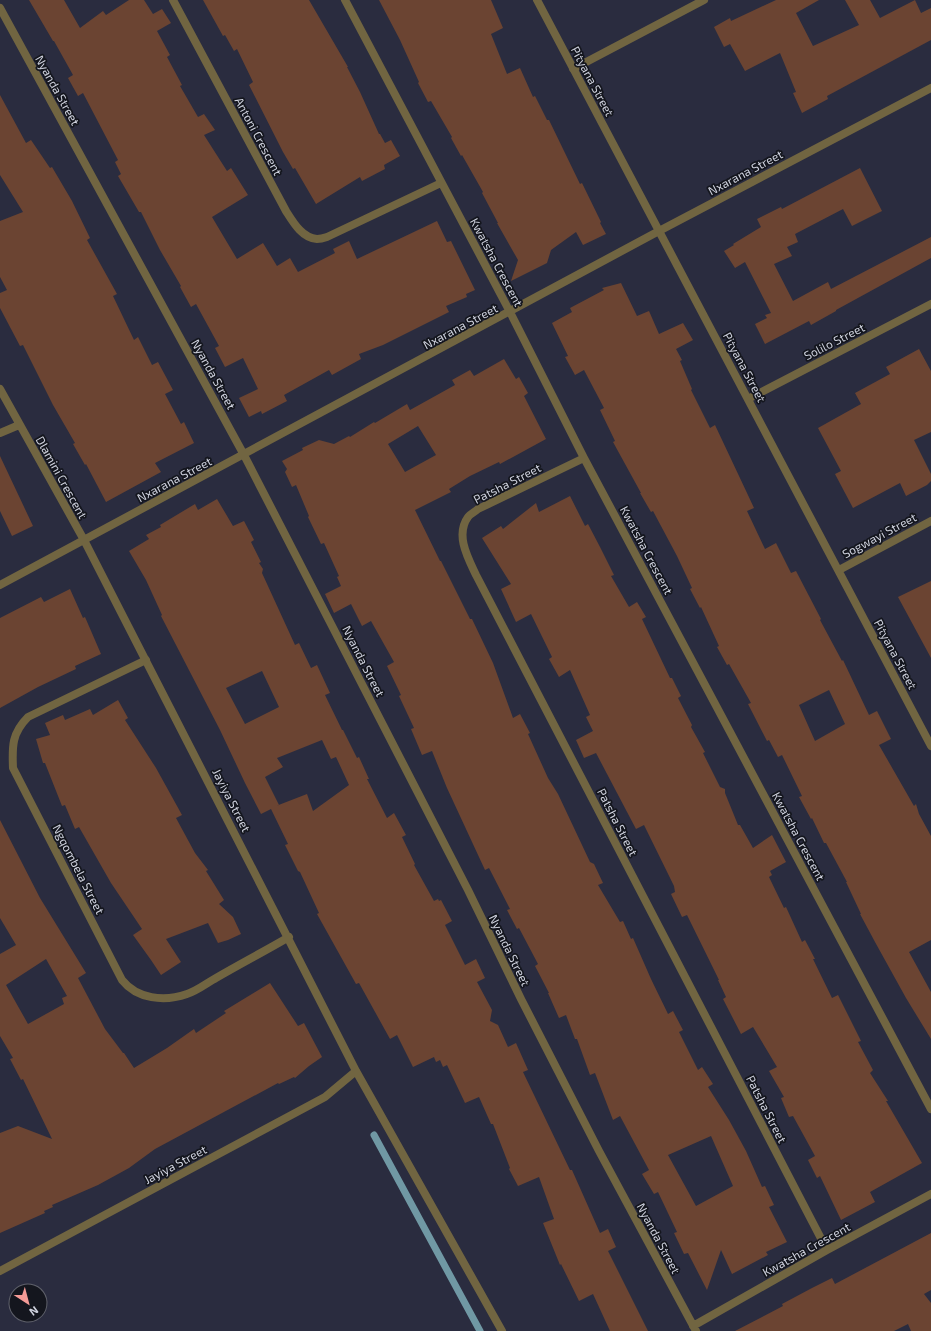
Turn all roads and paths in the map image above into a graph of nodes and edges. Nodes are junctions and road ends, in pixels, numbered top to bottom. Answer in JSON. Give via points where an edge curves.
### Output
{"nodes":[{"id":1,"x":173,"y":0,"type":"edge"},
{"id":2,"x":345,"y":0,"type":"edge"},
{"id":3,"x":537,"y":0,"type":"edge"},
{"id":4,"x":704,"y":0,"type":"edge"},
{"id":5,"x":0,"y":8,"type":"edge"},
{"id":6,"x":573,"y":69,"type":"junction"},
{"id":7,"x":931,"y":88,"type":"edge"},
{"id":8,"x":441,"y":183,"type":"junction"},
{"id":9,"x":659,"y":231,"type":"junction"},
{"id":10,"x":931,"y":304,"type":"edge"},
{"id":11,"x":510,"y":312,"type":"junction"},
{"id":12,"x":0,"y":389,"type":"edge"},
{"id":13,"x":748,"y":399,"type":"junction"},
{"id":14,"x":19,"y":425,"type":"junction"},
{"id":15,"x":0,"y":433,"type":"edge"},
{"id":16,"x":244,"y":455,"type":"junction"},
{"id":17,"x":584,"y":458,"type":"junction"},
{"id":18,"x":931,"y":520,"type":"edge"},
{"id":19,"x":84,"y":540,"type":"junction"},
{"id":20,"x":839,"y":570,"type":"junction"},
{"id":21,"x":0,"y":585,"type":"edge"},
{"id":22,"x":146,"y":660,"type":"junction"},
{"id":23,"x":928,"y":735,"type":"edge"},
{"id":24,"x":931,"y":746,"type":"edge"},
{"id":25,"x":289,"y":937,"type":"junction"},
{"id":26,"x":356,"y":1071,"type":"junction"},
{"id":27,"x":931,"y":1109,"type":"edge"},
{"id":28,"x":931,"y":1194,"type":"edge"},
{"id":29,"x":827,"y":1250,"type":"junction"},
{"id":30,"x":0,"y":1271,"type":"edge"},
{"id":31,"x":694,"y":1328,"type":"edge"},
{"id":32,"x":502,"y":1331,"type":"edge"}],
"edges":[{"from":1,"to":8,"type":"street","name":"Antoni Crescent","via":[[286,211],[303,233],[317,239],[327,237]]},
{"from":2,"to":8,"type":"street","name":"Kwatsha Crescent"},
{"from":3,"to":6,"type":"street","name":"Pityana Street"},
{"from":4,"to":6,"type":"street"},
{"from":5,"to":16,"type":"street","name":"Nyanda Street"},
{"from":6,"to":9,"type":"street","name":"Pityana Street"},
{"from":7,"to":9,"type":"street","name":"Nxarana Street"},
{"from":8,"to":11,"type":"street","name":"Kwatsha Crescent"},
{"from":9,"to":11,"type":"street","name":"Nxarana Street"},
{"from":9,"to":13,"type":"street","name":"Pityana Street"},
{"from":10,"to":13,"type":"street","name":"Solilo Street"},
{"from":11,"to":16,"type":"street","name":"Nxarana Street"},
{"from":11,"to":17,"type":"street","name":"Kwatsha Crescent"},
{"from":12,"to":14,"type":"street","name":"Dlamini Crescent"},
{"from":13,"to":20,"type":"street","name":"Pityana Street"},
{"from":14,"to":15,"type":"street"},
{"from":14,"to":19,"type":"street","name":"Dlamini Crescent"},
{"from":16,"to":19,"type":"street","name":"Nxarana Street"},
{"from":16,"to":31,"type":"street","name":"Nyanda Street","via":[[599,1151]]},
{"from":17,"to":27,"type":"street","name":"Kwatsha Crescent"},
{"from":17,"to":29,"type":"street","name":"Patsha Street","via":[[478,509],[468,517],[463,542],[476,575]]},
{"from":18,"to":20,"type":"street","name":"Sogwayi Street"},
{"from":19,"to":21,"type":"street","name":"Nxarana Street"},
{"from":19,"to":22,"type":"street","name":"Jayiya Street"},
{"from":20,"to":23,"type":"street","name":"Pityana Street"},
{"from":22,"to":25,"type":"street","name":"Jayiya Street"},
{"from":22,"to":25,"type":"street","name":"Ngqombela Street","via":[[28,717],[19,726],[12,752],[13,768],[122,980],[128,988],[147,996],[165,998],[187,994]]},
{"from":23,"to":24,"type":"street","name":"Pityana Street"},
{"from":25,"to":26,"type":"street","name":"Jayiya Street"},
{"from":26,"to":30,"type":"street","name":"Jayiya Street","via":[[325,1097]]},
{"from":26,"to":32,"type":"street","name":"Jayiya Street"},
{"from":28,"to":29,"type":"street","name":"Kwatsha Crescent"},
{"from":29,"to":31,"type":"street","name":"Kwatsha Crescent"}]}
